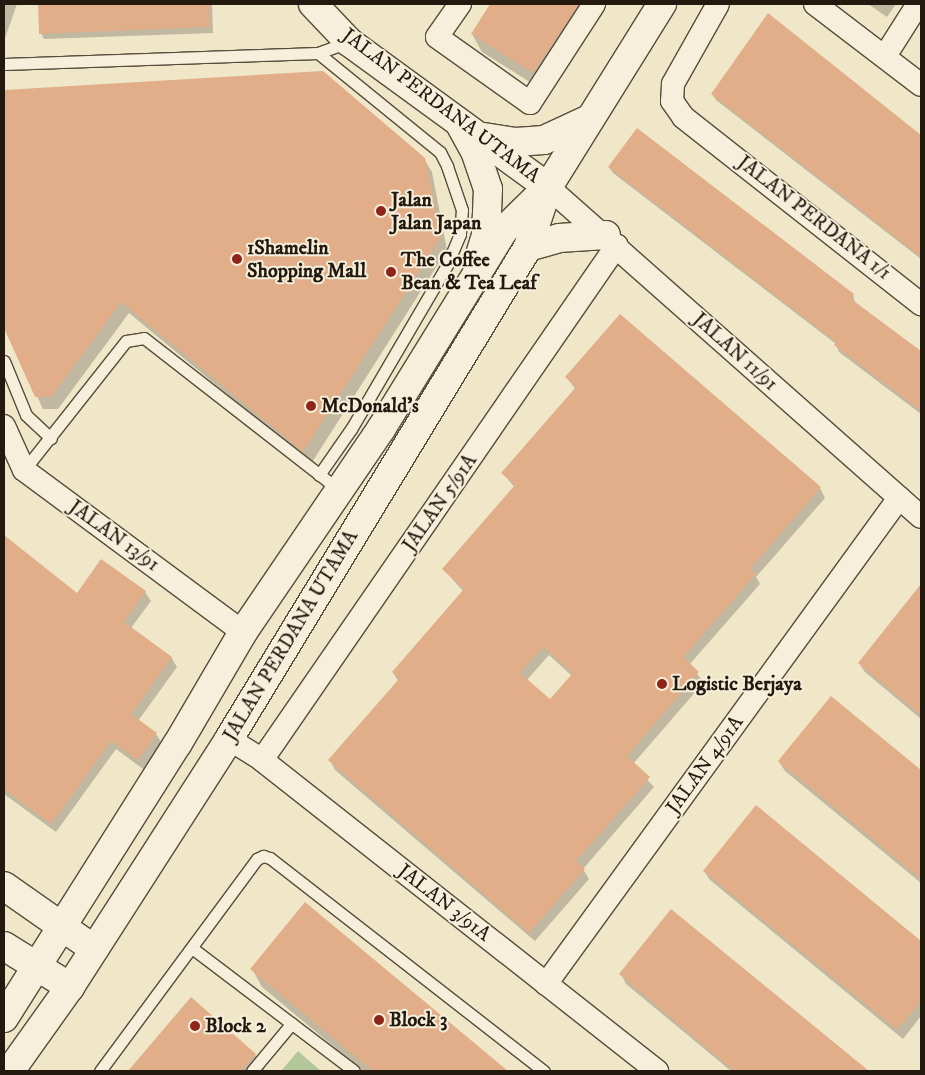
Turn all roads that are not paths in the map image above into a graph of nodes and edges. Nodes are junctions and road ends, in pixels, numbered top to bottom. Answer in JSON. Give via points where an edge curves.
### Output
{"nodes":[{"id":1,"x":312,"y":4,"type":"edge"},
{"id":2,"x":460,"y":4,"type":"edge"},
{"id":3,"x":594,"y":4,"type":"edge"},
{"id":4,"x":662,"y":4,"type":"edge"},
{"id":5,"x":718,"y":4,"type":"edge"},
{"id":6,"x":815,"y":4,"type":"edge"},
{"id":7,"x":918,"y":4,"type":"edge"},
{"id":8,"x":349,"y":42,"type":"junction"},
{"id":9,"x":318,"y":53,"type":"junction"},
{"id":10,"x":885,"y":56,"type":"junction"},
{"id":11,"x":4,"y":64,"type":"edge"},
{"id":12,"x":921,"y":85,"type":"edge"},
{"id":13,"x":589,"y":119,"type":"junction"},
{"id":14,"x":458,"y":121,"type":"junction"},
{"id":15,"x":482,"y":137,"type":"junction"},
{"id":16,"x":548,"y":186,"type":"junction"},
{"id":17,"x":611,"y":240,"type":"junction"},
{"id":18,"x":528,"y":247,"type":"junction"},
{"id":19,"x":474,"y":277,"type":"junction"},
{"id":20,"x":921,"y":304,"type":"edge"},
{"id":21,"x":4,"y":361,"type":"edge"},
{"id":22,"x":4,"y":426,"type":"edge"},
{"id":23,"x":50,"y":438,"type":"junction"},
{"id":24,"x":24,"y":470,"type":"junction"},
{"id":25,"x":328,"y":482,"type":"junction"},
{"id":26,"x":899,"y":498,"type":"junction"},
{"id":27,"x":921,"y":518,"type":"edge"},
{"id":28,"x":244,"y":632,"type":"junction"},
{"id":29,"x":229,"y":739,"type":"junction"},
{"id":30,"x":262,"y":760,"type":"junction"},
{"id":31,"x":159,"y":770,"type":"junction"},
{"id":32,"x":86,"y":887,"type":"junction"},
{"id":33,"x":12,"y":891,"type":"edge"},
{"id":34,"x":62,"y":926,"type":"junction"},
{"id":35,"x":4,"y":946,"type":"edge"},
{"id":36,"x":192,"y":948,"type":"junction"},
{"id":37,"x":94,"y":949,"type":"junction"},
{"id":38,"x":36,"y":968,"type":"junction"},
{"id":39,"x":546,"y":984,"type":"junction"},
{"id":40,"x":70,"y":987,"type":"junction"},
{"id":41,"x":4,"y":1018,"type":"edge"},
{"id":42,"x":292,"y":1023,"type":"junction"},
{"id":43,"x":10,"y":1071,"type":"edge"},
{"id":44,"x":100,"y":1071,"type":"edge"},
{"id":45,"x":252,"y":1071,"type":"edge"},
{"id":46,"x":354,"y":1071,"type":"edge"},
{"id":47,"x":544,"y":1071,"type":"edge"},
{"id":48,"x":656,"y":1071,"type":"edge"}],
"edges":[{"from":1,"to":8,"type":"street","name":"JALAN PERDANA UTAMA"},
{"from":2,"to":3,"type":"street","via":[[437,37],[530,103]]},
{"from":4,"to":13,"type":"street","name":"JALAN PERDANA UTAMA"},
{"from":5,"to":20,"type":"street","name":"JALAN PERDANA 1/1","via":[[672,84],[672,101],[684,117]]},
{"from":6,"to":10,"type":"street"},
{"from":7,"to":10,"type":"street"},
{"from":8,"to":9,"type":"lane"},
{"from":8,"to":14,"type":"street","name":"JALAN PERDANA UTAMA"},
{"from":9,"to":11,"type":"lane"},
{"from":9,"to":25,"type":"lane","via":[[440,152],[462,210],[460,234],[447,265],[351,429]]},
{"from":10,"to":12,"type":"street"},
{"from":13,"to":15,"type":"street","via":[[544,140],[516,142]]},
{"from":13,"to":16,"type":"street","name":"JALAN PERDANA UTAMA"},
{"from":14,"to":15,"type":"street","name":"JALAN PERDANA UTAMA"},
{"from":14,"to":19,"type":"street","via":[[475,151],[488,189],[486,235]]},
{"from":15,"to":16,"type":"street","name":"JALAN PERDANA UTAMA"},
{"from":16,"to":17,"type":"street","name":"JALAN 11/91"},
{"from":16,"to":18,"type":"street","name":"JALAN PERDANA UTAMA"},
{"from":16,"to":19,"type":"street","name":"JALAN PERDANA UTAMA","via":[[504,230]]},
{"from":17,"to":18,"type":"street","via":[[559,238]]},
{"from":17,"to":26,"type":"street","name":"JALAN 11/91"},
{"from":17,"to":30,"type":"street","name":"JALAN 5/91A"},
{"from":18,"to":29,"type":"street","name":"JALAN PERDANA UTAMA"},
{"from":19,"to":25,"type":"street","name":"JALAN PERDANA UTAMA","via":[[381,429]]},
{"from":21,"to":23,"type":"lane","via":[[26,416]]},
{"from":22,"to":24,"type":"street","name":"JALAN 13/91"},
{"from":23,"to":24,"type":"lane"},
{"from":23,"to":25,"type":"lane","via":[[126,341],[144,338]]},
{"from":24,"to":28,"type":"street","name":"JALAN 13/91"},
{"from":25,"to":28,"type":"street","name":"JALAN PERDANA UTAMA"},
{"from":26,"to":27,"type":"street","name":"JALAN 11/91"},
{"from":26,"to":39,"type":"street","name":"JALAN 4/91A"},
{"from":28,"to":31,"type":"street","name":"JALAN PERDANA UTAMA"},
{"from":29,"to":30,"type":"street","name":"JALAN 3/91A"},
{"from":29,"to":31,"type":"street","via":[[213,733],[201,734]]},
{"from":29,"to":37,"type":"street","name":"JALAN PERDANA UTAMA"},
{"from":30,"to":39,"type":"street","name":"JALAN 3/91A"},
{"from":31,"to":32,"type":"street","name":"JALAN PERDANA UTAMA"},
{"from":32,"to":33,"type":"street","via":[[44,900]]},
{"from":32,"to":34,"type":"street","name":"JALAN PERDANA UTAMA"},
{"from":33,"to":34,"type":"street"},
{"from":34,"to":37,"type":"street"},
{"from":34,"to":38,"type":"street","name":"JALAN PERDANA UTAMA"},
{"from":35,"to":38,"type":"street"},
{"from":36,"to":42,"type":"lane"},
{"from":36,"to":44,"type":"lane"},
{"from":36,"to":47,"type":"lane","via":[[257,859],[270,858]]},
{"from":37,"to":40,"type":"street","name":"JALAN PERDANA UTAMA"},
{"from":38,"to":40,"type":"street"},
{"from":38,"to":41,"type":"street"},
{"from":39,"to":48,"type":"street","name":"JALAN 3/91A"},
{"from":40,"to":43,"type":"street","name":"JALAN PERDANA UTAMA"},
{"from":42,"to":45,"type":"lane"},
{"from":42,"to":46,"type":"lane"}]}
